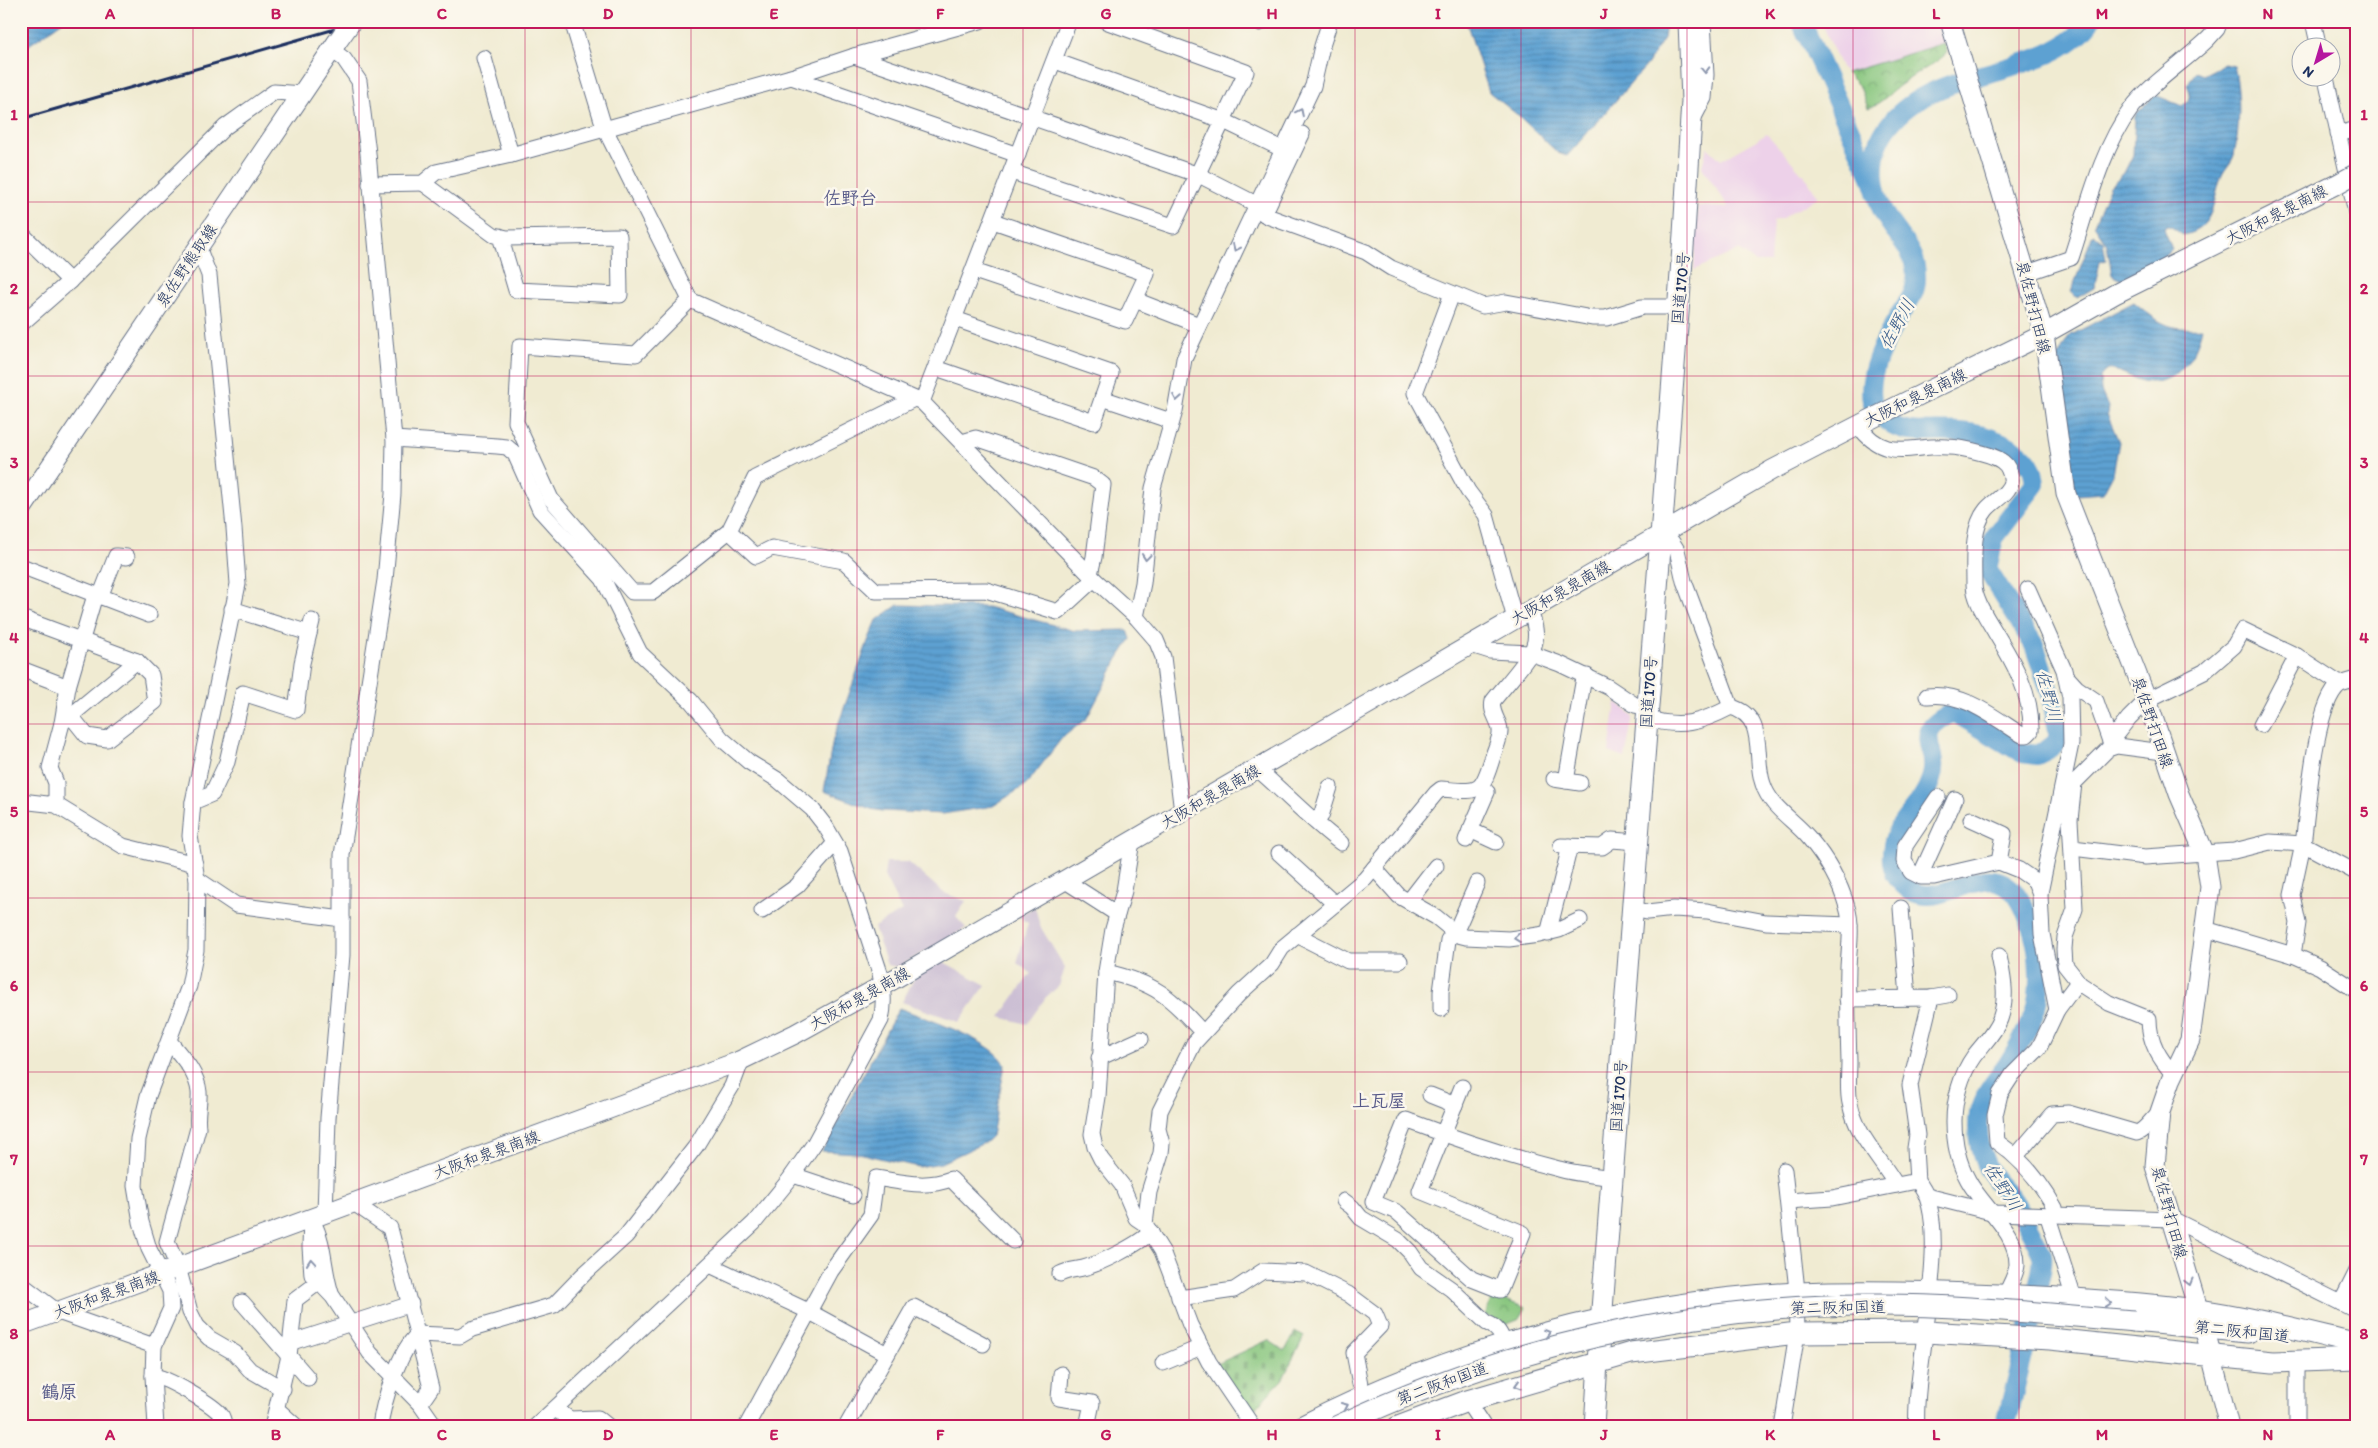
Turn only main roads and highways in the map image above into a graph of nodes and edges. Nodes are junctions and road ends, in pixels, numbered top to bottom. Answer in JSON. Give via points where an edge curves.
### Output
{"nodes":[{"id":1,"x":352,"y":21,"type":"edge"},
{"id":2,"x":1950,"y":21,"type":"edge"},
{"id":3,"x":1692,"y":23,"type":"edge"},
{"id":4,"x":2357,"y":174,"type":"edge"},
{"id":5,"x":2044,"y":334,"type":"junction"},
{"id":6,"x":21,"y":510,"type":"edge"},
{"id":7,"x":1661,"y":533,"type":"junction"},
{"id":8,"x":1602,"y":1319,"type":"junction"},
{"id":9,"x":21,"y":1325,"type":"edge"},
{"id":10,"x":2134,"y":1328,"type":"junction"},
{"id":11,"x":2204,"y":1334,"type":"junction"},
{"id":12,"x":2355,"y":1350,"type":"edge"},
{"id":13,"x":1598,"y":1362,"type":"junction"},
{"id":14,"x":1301,"y":1427,"type":"edge"},
{"id":15,"x":1336,"y":1427,"type":"edge"},
{"id":16,"x":1365,"y":1427,"type":"edge"},
{"id":17,"x":1398,"y":1427,"type":"edge"},
{"id":18,"x":1594,"y":1427,"type":"edge"},
{"id":19,"x":2229,"y":1427,"type":"edge"}],
"edges":[{"from":1,"to":6,"type":"main road","name":"泉佐野熊取線","bridge":true},
{"from":2,"to":5,"type":"main road","name":"泉佐野打田線"},
{"from":3,"to":7,"type":"highway","name":"国道170号","via":[[1691,123]]},
{"from":4,"to":5,"type":"main road","name":"大阪和泉泉南線","bridge":true,"via":[[2115,294]]},
{"from":5,"to":7,"type":"main road","name":"大阪和泉泉南線","via":[[1772,470]]},
{"from":5,"to":11,"type":"main road","name":"泉佐野打田線","one_way":true,"via":[[2066,494],[2205,854],[2210,887],[2190,1040],[2160,1112],[2155,1166]]},
{"from":7,"to":8,"type":"highway","name":"国道170号"},
{"from":7,"to":9,"type":"main road","name":"大阪和泉泉南線","via":[[882,986],[742,1060]]},
{"from":8,"to":11,"type":"highway","one_way":true,"via":[[1701,1303],[1797,1293],[1930,1292],[2065,1299]]},
{"from":8,"to":13,"type":"highway","name":"国道170号"},
{"from":14,"to":8,"type":"highway","one_way":true,"via":[[1366,1396],[1505,1345]]},
{"from":10,"to":11,"type":"highway","name":"第二阪和国道"},
{"from":10,"to":15,"type":"highway","name":"第二阪和国道","bridge":true,"via":[[1967,1308],[1868,1305],[1726,1313],[1649,1324],[1526,1354],[1443,1380]]},
{"from":10,"to":16,"type":"highway","name":"第二阪和国道","via":[[1815,1318],[1738,1325],[1646,1338],[1570,1355],[1446,1393]]},
{"from":11,"to":12,"type":"highway","name":"第二阪和国道"},
{"from":11,"to":12,"type":"highway","via":[[2271,1323]]},
{"from":11,"to":12,"type":"highway","via":[[2273,1362]]},
{"from":11,"to":13,"type":"highway","via":[[2050,1339],[1925,1332],[1797,1333],[1631,1353]]},
{"from":11,"to":19,"type":"main road","name":"泉佐野打田線"},
{"from":13,"to":17,"type":"highway","one_way":true,"via":[[1467,1400]]},
{"from":13,"to":18,"type":"main road"}]}
